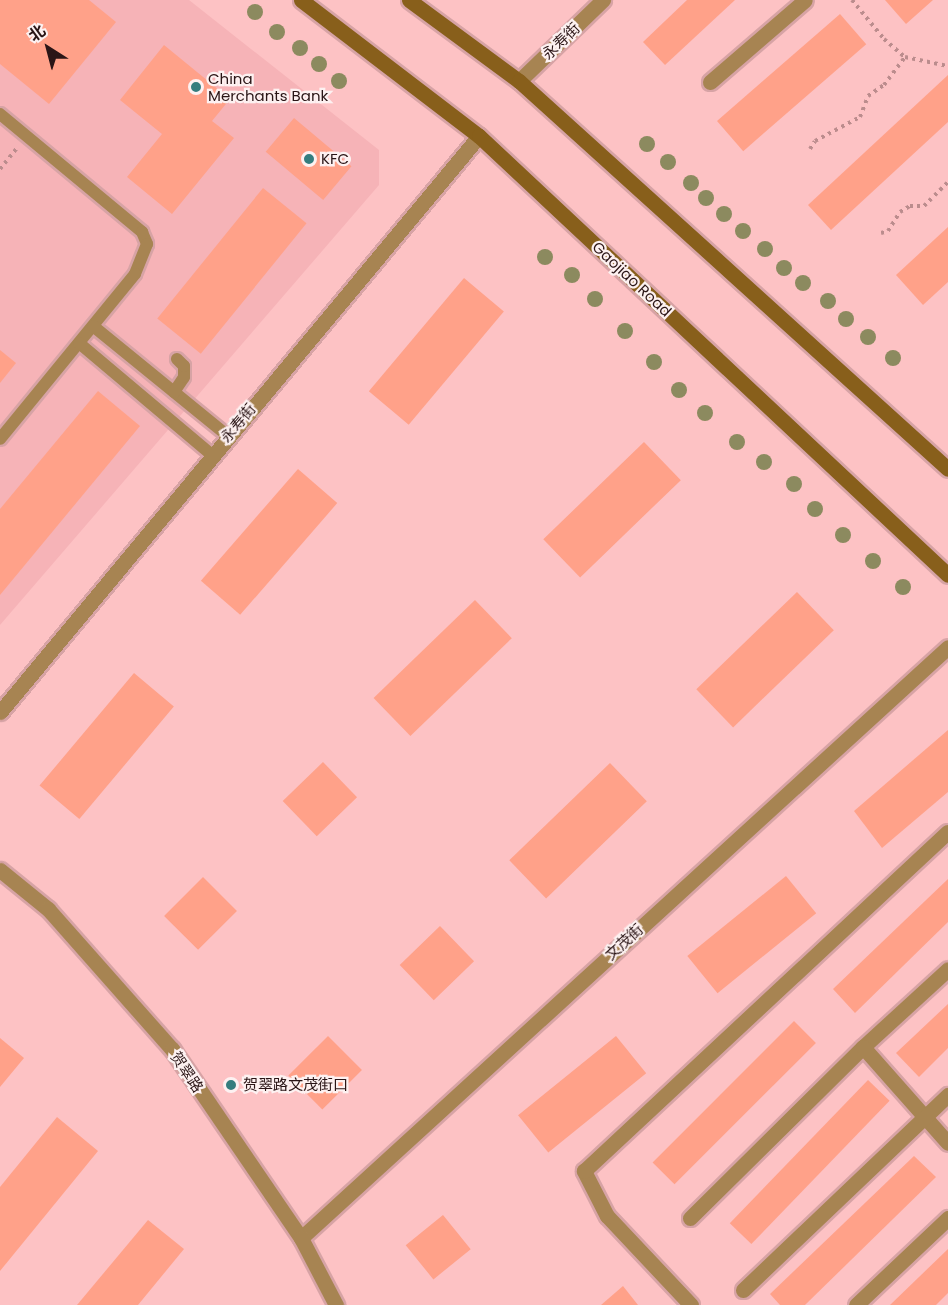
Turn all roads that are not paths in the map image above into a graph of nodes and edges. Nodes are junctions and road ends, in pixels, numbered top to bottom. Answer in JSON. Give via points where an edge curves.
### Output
{"nodes":[{"id":1,"x":301,"y":0,"type":"edge"},
{"id":2,"x":409,"y":0,"type":"edge"},
{"id":3,"x":603,"y":0,"type":"edge"},
{"id":4,"x":805,"y":0,"type":"edge"},
{"id":5,"x":519,"y":81,"type":"junction"},
{"id":6,"x":710,"y":82,"type":"dead end"},
{"id":7,"x":0,"y":114,"type":"edge"},
{"id":8,"x":479,"y":136,"type":"junction"},
{"id":9,"x":93,"y":326,"type":"junction"},
{"id":10,"x":79,"y":343,"type":"junction"},
{"id":11,"x":177,"y":359,"type":"dead end"},
{"id":12,"x":174,"y":392,"type":"junction"},
{"id":13,"x":228,"y":436,"type":"junction"},
{"id":14,"x":0,"y":439,"type":"edge"},
{"id":15,"x":212,"y":455,"type":"junction"},
{"id":16,"x":948,"y":469,"type":"edge"},
{"id":17,"x":948,"y":575,"type":"edge"},
{"id":18,"x":948,"y":647,"type":"edge"},
{"id":19,"x":0,"y":712,"type":"edge"},
{"id":20,"x":948,"y":832,"type":"edge"},
{"id":21,"x":0,"y":870,"type":"edge"},
{"id":22,"x":948,"y":969,"type":"edge"},
{"id":23,"x":863,"y":1047,"type":"junction"},
{"id":24,"x":948,"y":1095,"type":"edge"},
{"id":25,"x":925,"y":1117,"type":"junction"},
{"id":26,"x":948,"y":1143,"type":"edge"},
{"id":27,"x":690,"y":1218,"type":"dead end"},
{"id":28,"x":948,"y":1218,"type":"edge"},
{"id":29,"x":301,"y":1238,"type":"junction"},
{"id":30,"x":743,"y":1290,"type":"dead end"},
{"id":31,"x":336,"y":1305,"type":"edge"},
{"id":32,"x":691,"y":1305,"type":"edge"},
{"id":33,"x":856,"y":1305,"type":"edge"}],
"edges":[{"from":1,"to":8,"type":"main road","name":"Gaojiao Road"},
{"from":2,"to":5,"type":"main road"},
{"from":3,"to":5,"type":"street","name":"永寿街"},
{"from":4,"to":6,"type":"street"},
{"from":5,"to":16,"type":"main road"},
{"from":7,"to":9,"type":"lane","via":[[141,232],[147,244],[135,274]]},
{"from":8,"to":13,"type":"street","name":"永寿街"},
{"from":8,"to":17,"type":"main road","name":"Gaojiao Road"},
{"from":9,"to":10,"type":"lane"},
{"from":9,"to":12,"type":"lane"},
{"from":10,"to":14,"type":"lane"},
{"from":10,"to":15,"type":"lane"},
{"from":11,"to":12,"type":"lane","via":[[184,366],[184,377]]},
{"from":12,"to":13,"type":"lane"},
{"from":13,"to":15,"type":"street","name":"永寿街"},
{"from":15,"to":19,"type":"street","name":"永寿街"},
{"from":18,"to":29,"type":"street","name":"文茂街"},
{"from":20,"to":32,"type":"street","via":[[584,1171],[608,1216]]},
{"from":21,"to":29,"type":"street","name":"贺翠路","via":[[48,909],[172,1049]]},
{"from":22,"to":23,"type":"street"},
{"from":23,"to":25,"type":"street"},
{"from":23,"to":27,"type":"street"},
{"from":24,"to":25,"type":"street"},
{"from":25,"to":26,"type":"street"},
{"from":25,"to":30,"type":"street"},
{"from":28,"to":33,"type":"street"},
{"from":29,"to":31,"type":"street","name":"贺翠路"}]}
